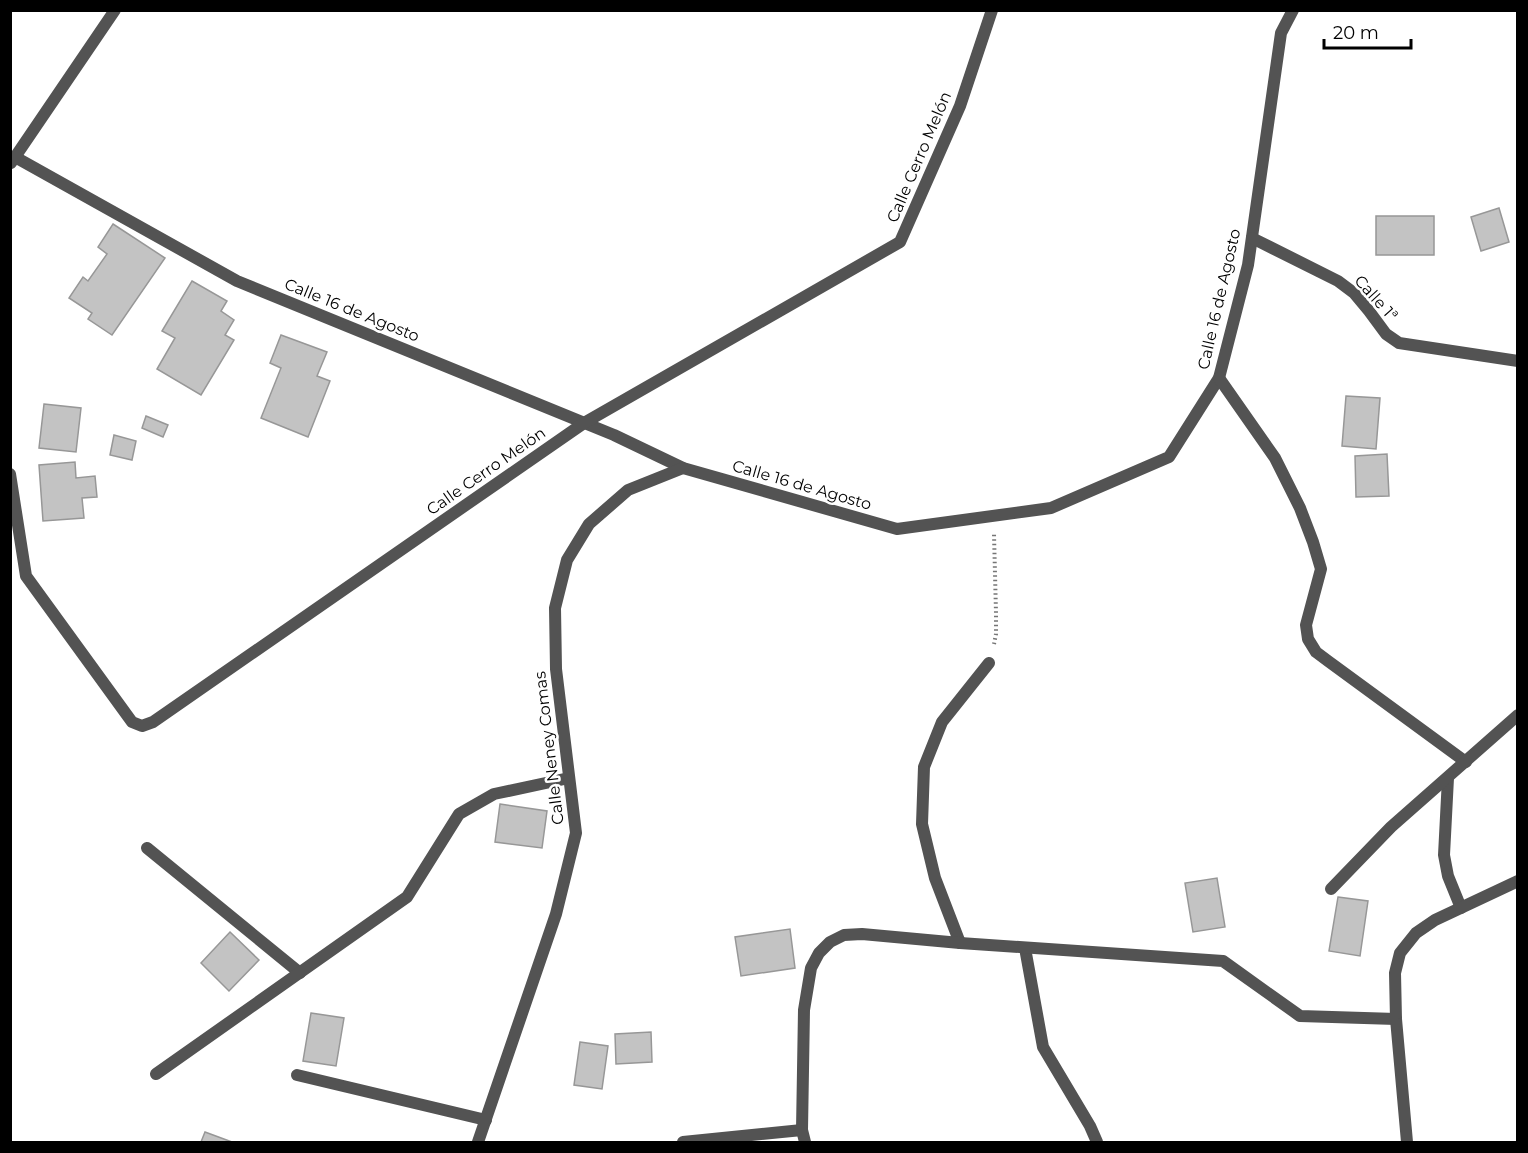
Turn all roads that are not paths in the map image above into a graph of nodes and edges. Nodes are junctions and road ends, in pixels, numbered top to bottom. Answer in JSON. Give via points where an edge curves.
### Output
{"nodes":[{"id":1,"x":115,"y":10,"type":"edge"},
{"id":2,"x":992,"y":10,"type":"edge"},
{"id":3,"x":1293,"y":10,"type":"edge"},
{"id":4,"x":13,"y":161,"type":"edge"},
{"id":5,"x":1252,"y":238,"type":"junction"},
{"id":6,"x":1518,"y":362,"type":"edge"},
{"id":7,"x":1219,"y":378,"type":"junction"},
{"id":8,"x":584,"y":423,"type":"junction"},
{"id":9,"x":683,"y":468,"type":"junction"},
{"id":10,"x":10,"y":474,"type":"edge"},
{"id":11,"x":989,"y":663,"type":"road end"},
{"id":12,"x":1518,"y":715,"type":"edge"},
{"id":13,"x":1466,"y":762,"type":"junction"},
{"id":14,"x":569,"y":778,"type":"junction"},
{"id":15,"x":1448,"y":778,"type":"junction"},
{"id":16,"x":147,"y":848,"type":"dead end"},
{"id":17,"x":1518,"y":881,"type":"edge"},
{"id":18,"x":1331,"y":889,"type":"dead end"},
{"id":19,"x":1461,"y":908,"type":"junction"},
{"id":20,"x":960,"y":943,"type":"junction"},
{"id":21,"x":1025,"y":948,"type":"junction"},
{"id":22,"x":300,"y":973,"type":"junction"},
{"id":23,"x":1396,"y":1019,"type":"junction"},
{"id":24,"x":156,"y":1074,"type":"dead end"},
{"id":25,"x":297,"y":1075,"type":"dead end"},
{"id":26,"x":486,"y":1120,"type":"junction"},
{"id":27,"x":803,"y":1136,"type":"edge"},
{"id":28,"x":478,"y":1143,"type":"edge"},
{"id":29,"x":683,"y":1143,"type":"edge"},
{"id":30,"x":1097,"y":1143,"type":"edge"},
{"id":31,"x":1407,"y":1143,"type":"edge"}],
"edges":[{"from":1,"to":4,"type":"street"},
{"from":2,"to":8,"type":"street","name":"Calle Cerro Melón","via":[[960,106],[900,242]]},
{"from":3,"to":5,"type":"street","name":"Calle 16 de Agosto","via":[[1281,33]]},
{"from":4,"to":8,"type":"street","name":"Calle 16 de Agosto","via":[[237,280]]},
{"from":5,"to":6,"type":"street","name":"Calle 1ª","via":[[1338,281],[1399,343]]},
{"from":5,"to":7,"type":"street","name":"Calle 16 de Agosto"},
{"from":7,"to":9,"type":"street","name":"Calle 16 de Agosto","via":[[1169,457],[1051,508],[897,529]]},
{"from":7,"to":13,"type":"street","via":[[1275,458],[1313,542],[1321,569],[1306,625],[1316,652]]},
{"from":8,"to":9,"type":"street","name":"Calle 16 de Agosto"},
{"from":8,"to":10,"type":"street","name":"Calle Cerro Melón","via":[[142,726],[132,722],[26,576]]},
{"from":9,"to":14,"type":"street","name":"Calle Neney Comas","via":[[628,490],[589,524],[567,560],[555,608],[556,669]]},
{"from":11,"to":20,"type":"street","via":[[942,722],[924,767],[922,824],[935,878]]},
{"from":12,"to":13,"type":"street"},
{"from":13,"to":15,"type":"street"},
{"from":14,"to":22,"type":"street","via":[[494,794],[459,814],[407,897]]},
{"from":14,"to":26,"type":"street","name":"Calle Neney Comas","via":[[576,833],[562,891]]},
{"from":15,"to":18,"type":"street","via":[[1391,827]]},
{"from":15,"to":19,"type":"street","via":[[1444,855]]},
{"from":16,"to":22,"type":"street"},
{"from":17,"to":19,"type":"street"},
{"from":19,"to":23,"type":"street","via":[[1416,933],[1400,952],[1395,973]]},
{"from":20,"to":21,"type":"street"},
{"from":20,"to":27,"type":"street","via":[[853,934],[830,942],[819,952],[811,968],[804,1010]]},
{"from":21,"to":23,"type":"street","via":[[1223,961],[1300,1016]]},
{"from":21,"to":30,"type":"street","via":[[1043,1047]]},
{"from":22,"to":24,"type":"street"},
{"from":23,"to":31,"type":"street"},
{"from":25,"to":26,"type":"street"},
{"from":26,"to":28,"type":"street","name":"Calle Neney Comas"},
{"from":27,"to":29,"type":"street"}]}
